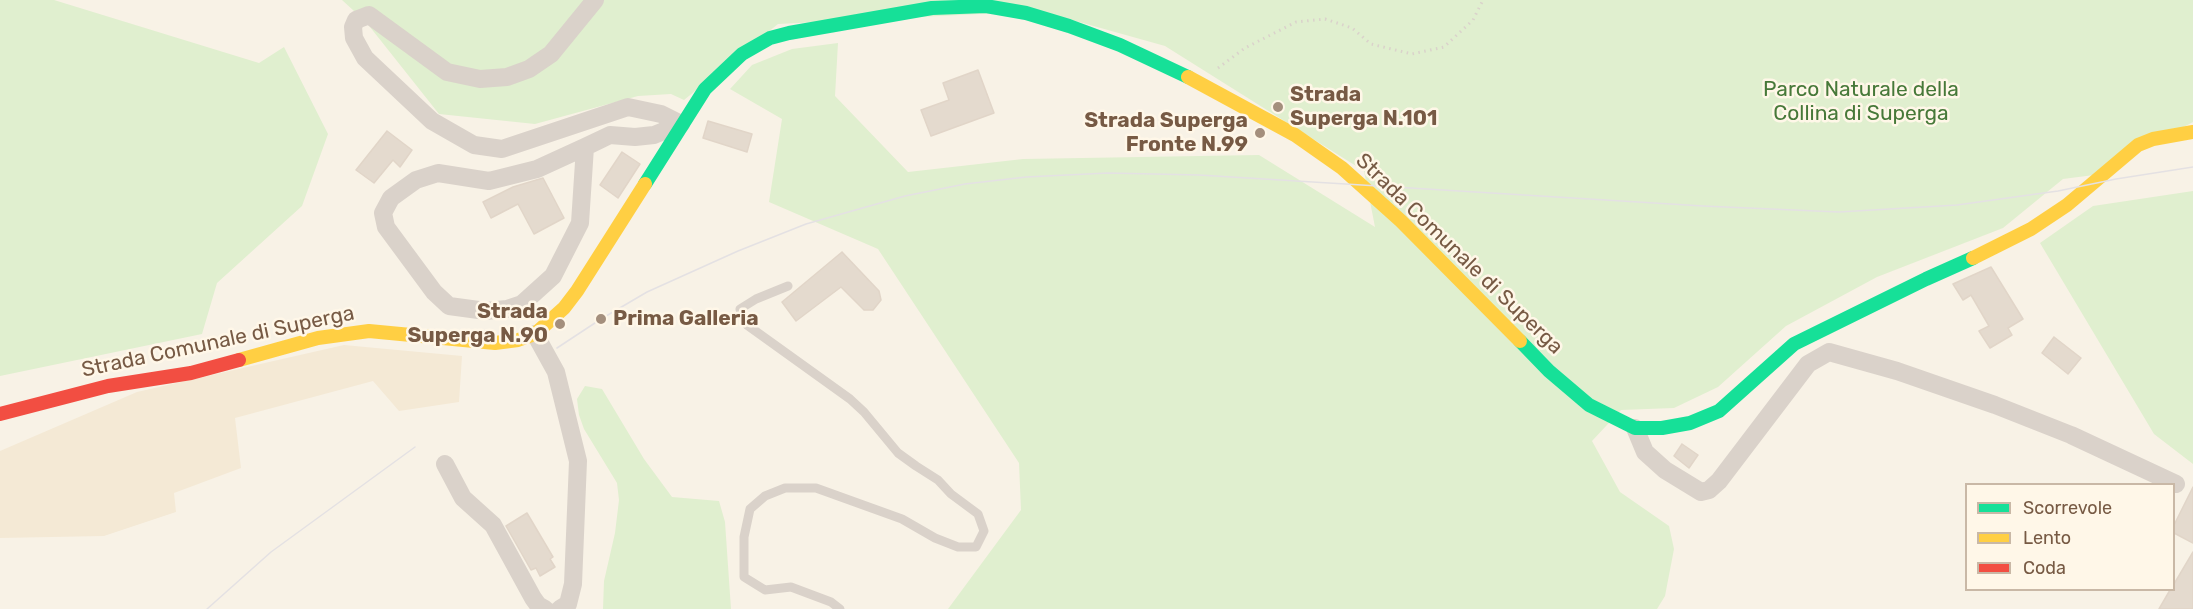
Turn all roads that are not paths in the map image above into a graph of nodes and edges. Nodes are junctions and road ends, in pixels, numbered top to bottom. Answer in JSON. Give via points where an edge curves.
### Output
{"nodes":[{"id":1,"x":595,"y":0,"type":"edge"},
{"id":2,"x":681,"y":124,"type":"junction"},
{"id":3,"x":2193,"y":132,"type":"edge"},
{"id":4,"x":585,"y":147,"type":"junction"},
{"id":5,"x":788,"y":286,"type":"dead end"},
{"id":6,"x":535,"y":334,"type":"junction"},
{"id":7,"x":0,"y":414,"type":"edge"},
{"id":8,"x":1635,"y":428,"type":"junction"},
{"id":9,"x":445,"y":464,"type":"dead end"},
{"id":10,"x":2174,"y":483,"type":"edge"},
{"id":11,"x":545,"y":609,"type":"edge"},
{"id":12,"x":560,"y":609,"type":"edge"},
{"id":13,"x":840,"y":609,"type":"edge"}],
"edges":[{"from":1,"to":2,"type":"street","via":[[550,54],[529,69],[507,77],[480,79],[447,72],[369,15],[356,20],[354,39],[365,58],[432,121],[474,145],[502,148],[628,107],[660,114]]},
{"from":2,"to":4,"type":"street","via":[[654,135],[610,135]]},
{"from":2,"to":6,"type":"street","name":"Strada Comunale di Superga","via":[[577,291]]},
{"from":2,"to":8,"type":"street","name":"Strada Comunale di Superga","via":[[713,80],[742,54],[770,38],[789,33],[932,8],[969,6],[1026,13],[1069,26],[1207,86],[1295,135],[1342,168],[1401,221],[1549,371],[1589,405]]},
{"from":3,"to":8,"type":"street","name":"Strada Comunale di Superga","via":[[2153,139],[2138,146],[2067,205],[2031,229],[1794,344],[1719,411],[1690,423]]},
{"from":4,"to":4,"type":"street","via":[[580,223],[553,276],[522,304],[486,310],[449,306],[386,227],[383,213],[392,198],[416,180],[438,173],[489,181],[537,169]]},
{"from":5,"to":13,"type":"lane","via":[[740,309],[747,326],[850,399],[898,453],[978,514],[984,531],[976,547],[958,547],[902,519],[816,488],[785,488],[765,496],[750,509],[744,537],[744,577],[765,591],[791,588]]},
{"from":6,"to":7,"type":"street","name":"Strada Comunale di Superga","via":[[495,343],[369,331],[318,338],[191,374],[108,386]]},
{"from":6,"to":12,"type":"street","via":[[556,372],[578,461],[573,584],[568,604]]},
{"from":8,"to":10,"type":"street","via":[[1645,452],[1665,470],[1701,492],[1709,490],[1808,364],[1829,352],[1995,405]]},
{"from":9,"to":11,"type":"street","via":[[463,498],[493,525],[533,598]]}]}
